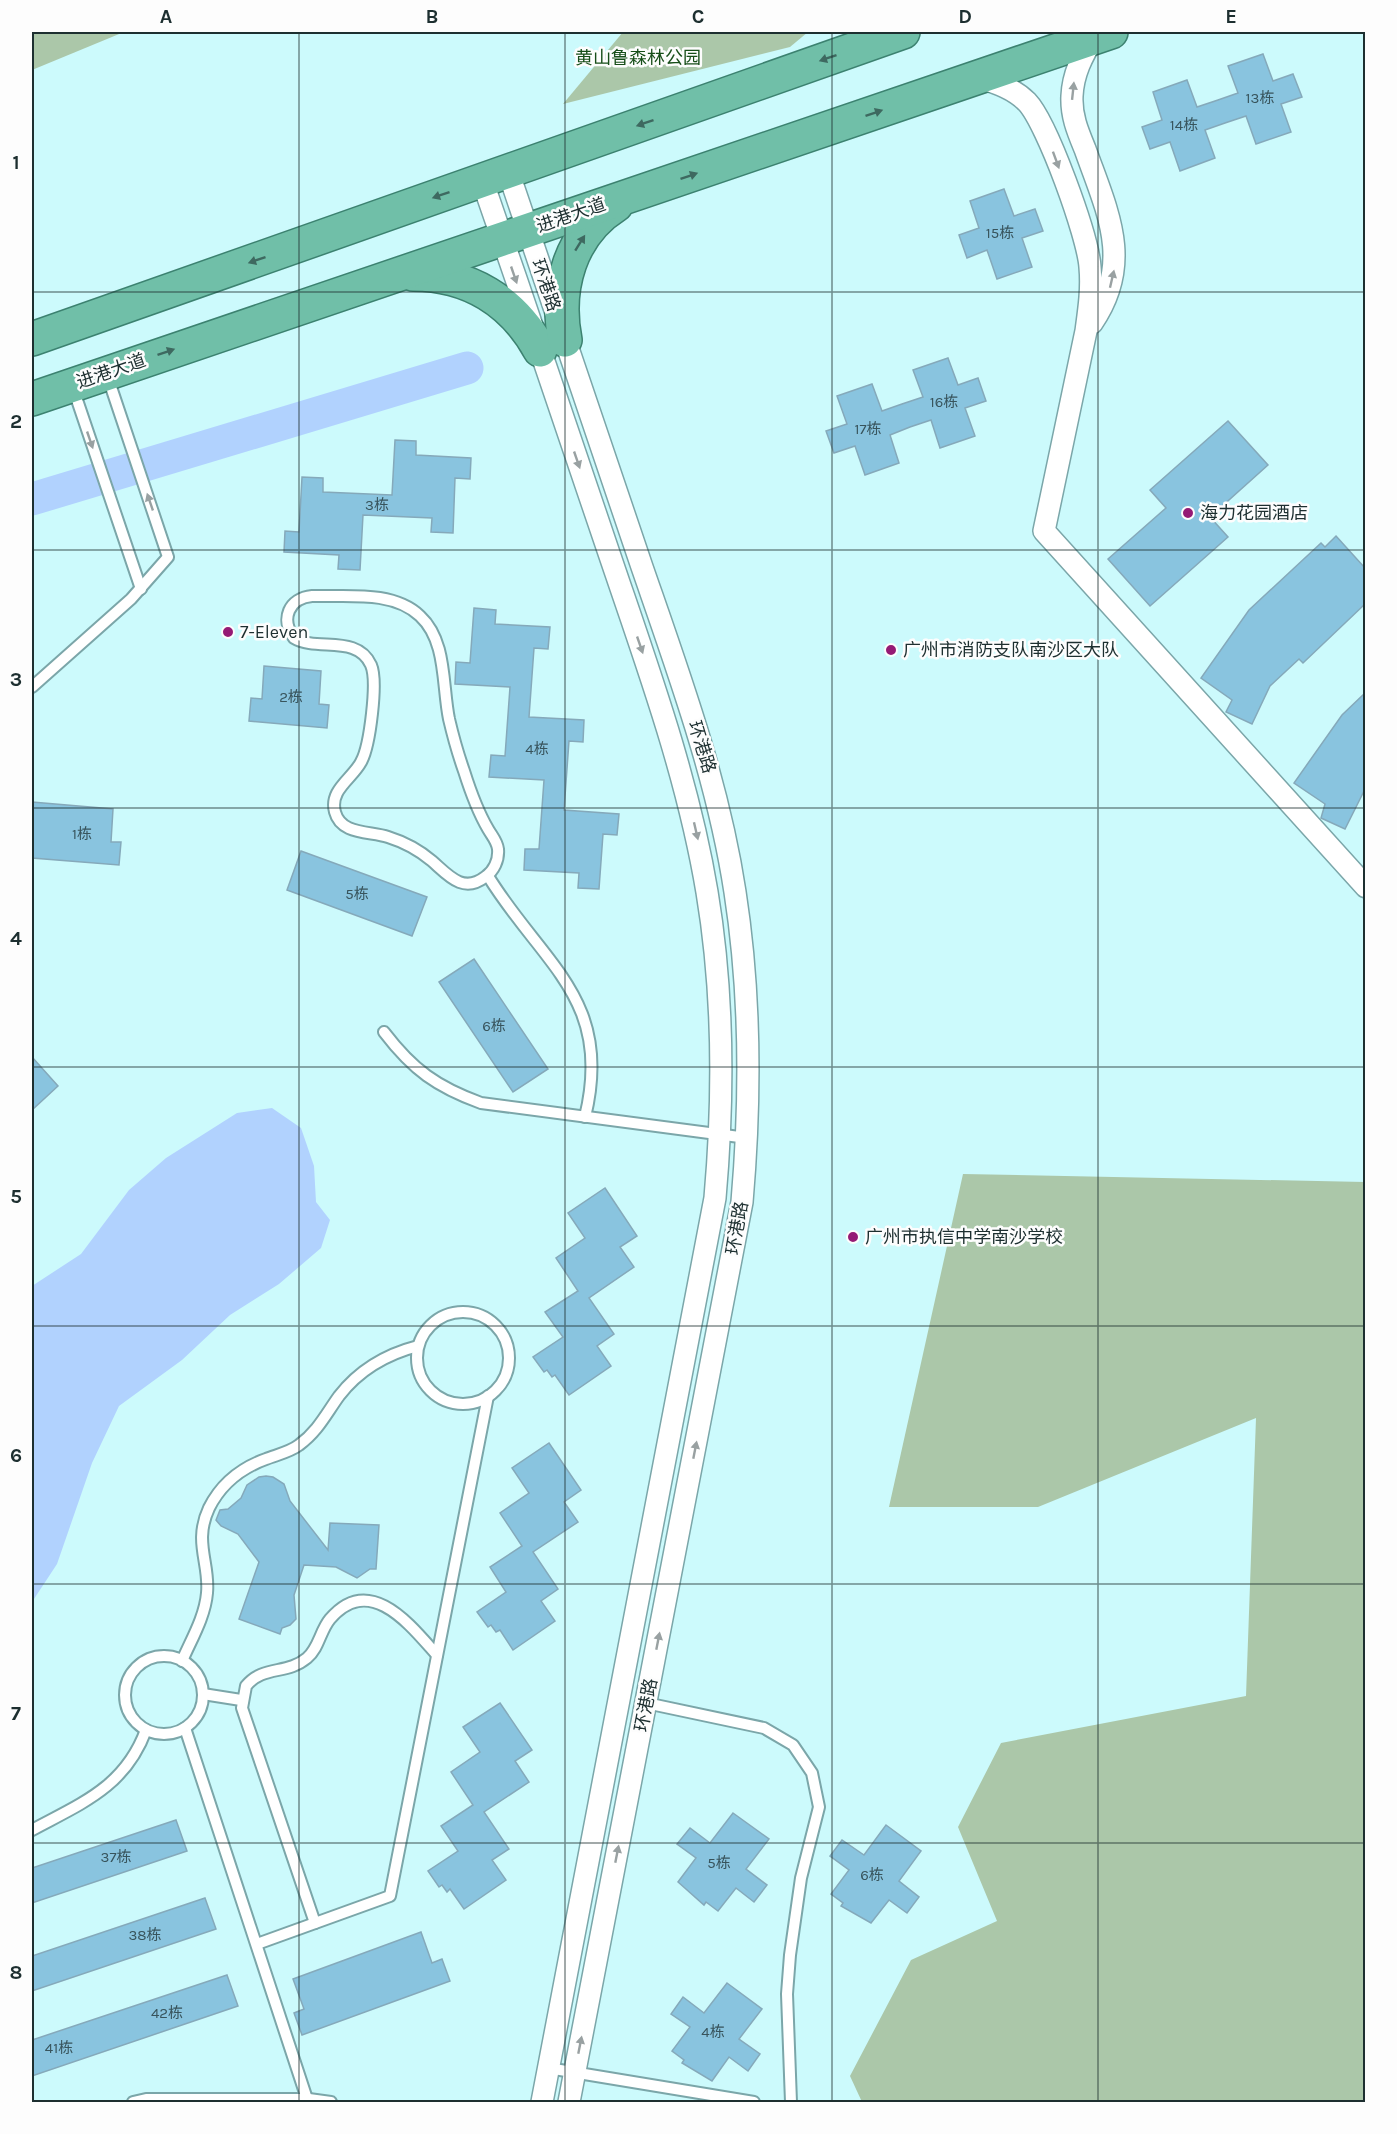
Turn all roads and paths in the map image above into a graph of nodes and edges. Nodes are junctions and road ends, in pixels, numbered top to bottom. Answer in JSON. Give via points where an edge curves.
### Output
{"nodes":[{"id":1,"x":903,"y":32,"type":"edge"},
{"id":2,"x":1103,"y":34,"type":"edge"},
{"id":3,"x":978,"y":78,"type":"junction"},
{"id":4,"x":495,"y":176,"type":"junction"},
{"id":5,"x":641,"y":192,"type":"junction"},
{"id":6,"x":515,"y":234,"type":"junction"},
{"id":7,"x":378,"y":280,"type":"junction"},
{"id":8,"x":1086,"y":331,"type":"junction"},
{"id":9,"x":32,"y":339,"type":"edge"},
{"id":10,"x":556,"y":357,"type":"junction"},
{"id":11,"x":106,"y":372,"type":"junction"},
{"id":12,"x":72,"y":384,"type":"junction"},
{"id":13,"x":32,"y":399,"type":"edge"},
{"id":14,"x":141,"y":589,"type":"junction"},
{"id":15,"x":32,"y":687,"type":"edge"},
{"id":16,"x":488,"y":876,"type":"junction"},
{"id":17,"x":1365,"y":887,"type":"edge"},
{"id":18,"x":384,"y":1032,"type":"dead end"},
{"id":19,"x":585,"y":1117,"type":"junction"},
{"id":20,"x":720,"y":1135,"type":"junction"},
{"id":21,"x":747,"y":1138,"type":"junction"},
{"id":22,"x":418,"y":1346,"type":"junction"},
{"id":23,"x":488,"y":1396,"type":"junction"},
{"id":24,"x":437,"y":1655,"type":"junction"},
{"id":25,"x":182,"y":1661,"type":"junction"},
{"id":26,"x":202,"y":1694,"type":"junction"},
{"id":27,"x":241,"y":1701,"type":"junction"},
{"id":28,"x":646,"y":1703,"type":"junction"},
{"id":29,"x":184,"y":1728,"type":"junction"},
{"id":30,"x":146,"y":1730,"type":"junction"},
{"id":31,"x":32,"y":1830,"type":"edge"},
{"id":32,"x":315,"y":1923,"type":"junction"},
{"id":33,"x":257,"y":1944,"type":"junction"},
{"id":34,"x":548,"y":2068,"type":"junction"},
{"id":35,"x":575,"y":2072,"type":"junction"},
{"id":36,"x":309,"y":2101,"type":"edge"},
{"id":37,"x":133,"y":2103,"type":"edge"},
{"id":38,"x":331,"y":2103,"type":"edge"},
{"id":39,"x":542,"y":2103,"type":"edge"},
{"id":40,"x":569,"y":2103,"type":"edge"},
{"id":41,"x":754,"y":2103,"type":"edge"},
{"id":42,"x":791,"y":2103,"type":"edge"}],
"edges":[{"from":1,"to":4,"type":"highway","one_way":true},
{"from":2,"to":3,"type":"highway","name":"进港大道"},
{"from":8,"to":2,"type":"street","one_way":true,"via":[[1109,290],[1115,244],[1111,221],[1073,118],[1072,97],[1083,55]]},
{"from":5,"to":3,"type":"highway","name":"进港大道","one_way":true},
{"from":3,"to":8,"type":"street","one_way":true,"via":[[1011,89],[1037,113],[1045,129],[1083,232],[1090,264],[1091,298]]},
{"from":4,"to":6,"type":"street","name":"环港路"},
{"from":4,"to":9,"type":"highway","one_way":true},
{"from":5,"to":6,"type":"highway","name":"进港大道"},
{"from":10,"to":5,"type":"highway","one_way":true,"via":[[564,280],[572,257],[600,218]]},
{"from":6,"to":7,"type":"highway","name":"进港大道"},
{"from":6,"to":10,"type":"street","name":"环港路"},
{"from":7,"to":10,"type":"highway","via":[[428,274],[477,286],[520,319]]},
{"from":11,"to":7,"type":"highway","name":"进港大道","one_way":true},
{"from":8,"to":17,"type":"street","via":[[1044,531]]},
{"from":10,"to":20,"type":"street","name":"环港路","one_way":true,"via":[[687,794],[704,874],[722,1046]]},
{"from":10,"to":21,"type":"street","name":"环港路","via":[[699,737],[725,838],[746,993]]},
{"from":11,"to":12,"type":"highway","name":"进港大道"},
{"from":14,"to":11,"type":"lane","one_way":true,"via":[[168,557]]},
{"from":12,"to":13,"type":"highway","name":"进港大道"},
{"from":12,"to":14,"type":"lane","one_way":true},
{"from":14,"to":15,"type":"lane"},
{"from":16,"to":16,"type":"lane","via":[[469,884],[459,883],[410,846],[387,836],[353,830],[336,817],[335,795],[356,770],[369,741],[374,676],[365,656],[356,649],[309,644],[294,638],[286,623],[296,601],[312,596],[384,599],[409,608],[429,625],[439,649],[456,748],[498,848],[498,858]]},
{"from":16,"to":19,"type":"lane","via":[[518,921],[562,974],[582,1012],[592,1053]]},
{"from":18,"to":19,"type":"lane","via":[[410,1063],[452,1093],[481,1104]]},
{"from":19,"to":20,"type":"lane"},
{"from":20,"to":21,"type":"lane"},
{"from":20,"to":34,"type":"street","name":"环港路","via":[[715,1198]]},
{"from":28,"to":21,"type":"street","name":"环港路","one_way":true,"via":[[742,1202]]},
{"from":22,"to":23,"type":"lane","via":[[422,1379],[436,1395],[456,1404]]},
{"from":22,"to":23,"type":"lane","via":[[429,1327],[447,1315],[469,1313],[490,1321],[504,1338],[509,1359],[503,1380]]},
{"from":22,"to":25,"type":"lane","via":[[390,1355],[365,1371],[339,1396],[316,1432],[296,1448],[252,1464],[219,1491],[202,1530],[206,1606]]},
{"from":23,"to":24,"type":"lane"},
{"from":24,"to":27,"type":"lane","via":[[390,1607],[358,1603],[331,1618],[306,1659],[290,1668],[264,1671],[251,1679]]},
{"from":24,"to":32,"type":"lane","via":[[390,1896]]},
{"from":25,"to":26,"type":"lane","via":[[196,1675]]},
{"from":25,"to":30,"type":"lane","via":[[152,1659],[129,1678],[127,1707]]},
{"from":26,"to":27,"type":"lane"},
{"from":26,"to":29,"type":"lane","via":[[198,1713]]},
{"from":27,"to":32,"type":"lane"},
{"from":35,"to":28,"type":"street","name":"环港路","one_way":true},
{"from":28,"to":42,"type":"lane","via":[[764,1728],[793,1746],[812,1773],[819,1807],[801,1878],[789,1955]]},
{"from":29,"to":30,"type":"lane","via":[[165,1734]]},
{"from":29,"to":33,"type":"lane"},
{"from":30,"to":31,"type":"lane","via":[[132,1759],[112,1783]]},
{"from":32,"to":33,"type":"lane"},
{"from":33,"to":36,"type":"lane"},
{"from":34,"to":35,"type":"lane"},
{"from":34,"to":39,"type":"street","name":"环港路"},
{"from":35,"to":40,"type":"street","name":"环港路"},
{"from":35,"to":41,"type":"lane"},
{"from":36,"to":37,"type":"lane","via":[[146,2099]]},
{"from":36,"to":38,"type":"lane"}]}
